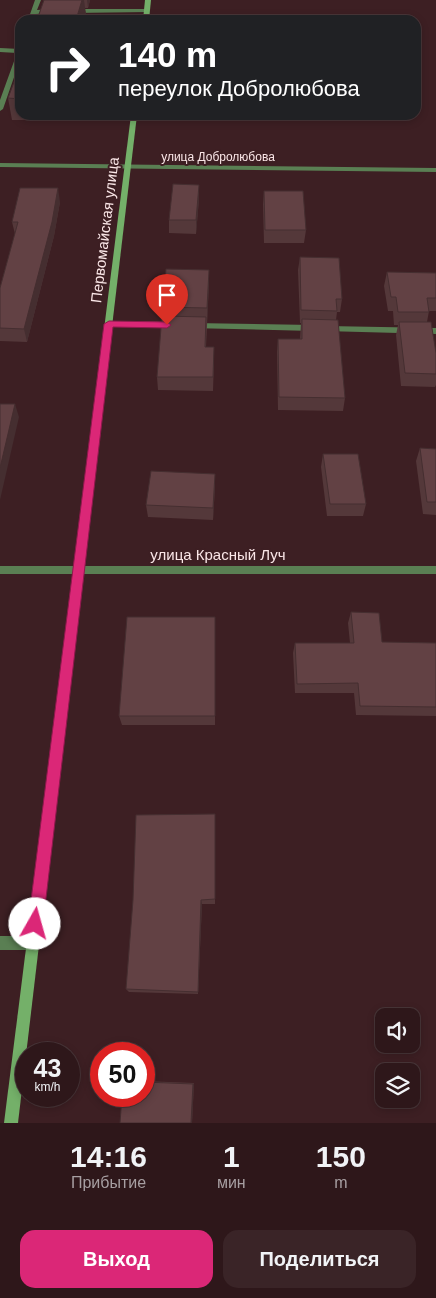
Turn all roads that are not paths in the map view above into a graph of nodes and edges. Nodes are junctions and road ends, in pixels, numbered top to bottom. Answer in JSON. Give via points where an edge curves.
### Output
{"nodes":[{"id":1,"x":38,"y":0,"type":"edge"},
{"id":2,"x":148,"y":0,"type":"edge"},
{"id":3,"x":147,"y":11,"type":"junction"},
{"id":4,"x":34,"y":12,"type":"junction"},
{"id":5,"x":33,"y":15,"type":"edge"},
{"id":6,"x":147,"y":15,"type":"edge"},
{"id":7,"x":0,"y":50,"type":"edge"},
{"id":8,"x":15,"y":52,"type":"edge"},
{"id":9,"x":15,"y":66,"type":"edge"},
{"id":10,"x":0,"y":109,"type":"edge"},
{"id":11,"x":133,"y":120,"type":"edge"},
{"id":12,"x":0,"y":165,"type":"edge"},
{"id":13,"x":128,"y":168,"type":"junction"},
{"id":14,"x":436,"y":170,"type":"edge"},
{"id":15,"x":109,"y":324,"type":"junction"},
{"id":16,"x":436,"y":331,"type":"edge"},
{"id":17,"x":0,"y":570,"type":"edge"},
{"id":18,"x":79,"y":570,"type":"junction"},
{"id":19,"x":436,"y":570,"type":"edge"},
{"id":20,"x":0,"y":943,"type":"edge"},
{"id":21,"x":33,"y":943,"type":"junction"},
{"id":22,"x":11,"y":1123,"type":"edge"}],
"edges":[{"from":1,"to":4,"type":"street"},
{"from":2,"to":3,"type":"main road"},
{"from":3,"to":4,"type":"street"},
{"from":3,"to":6,"type":"main road"},
{"from":4,"to":5,"type":"street"},
{"from":7,"to":8,"type":"street"},
{"from":9,"to":10,"type":"street"},
{"from":11,"to":13,"type":"main road","name":"Первомайская улица"},
{"from":12,"to":13,"type":"street","name":"улица Добролюбова"},
{"from":13,"to":14,"type":"street","name":"улица Добролюбова"},
{"from":13,"to":15,"type":"main road","name":"Первомайская улица"},
{"from":15,"to":16,"type":"street"},
{"from":15,"to":18,"type":"main road","name":"Первомайская улица"},
{"from":17,"to":18,"type":"street","name":"улица Красный Луч"},
{"from":18,"to":19,"type":"street","name":"улица Красный Луч"},
{"from":18,"to":21,"type":"main road","name":"Первомайская улица"},
{"from":20,"to":21,"type":"street"},
{"from":21,"to":22,"type":"main road","name":"Первомайская улица"}]}
